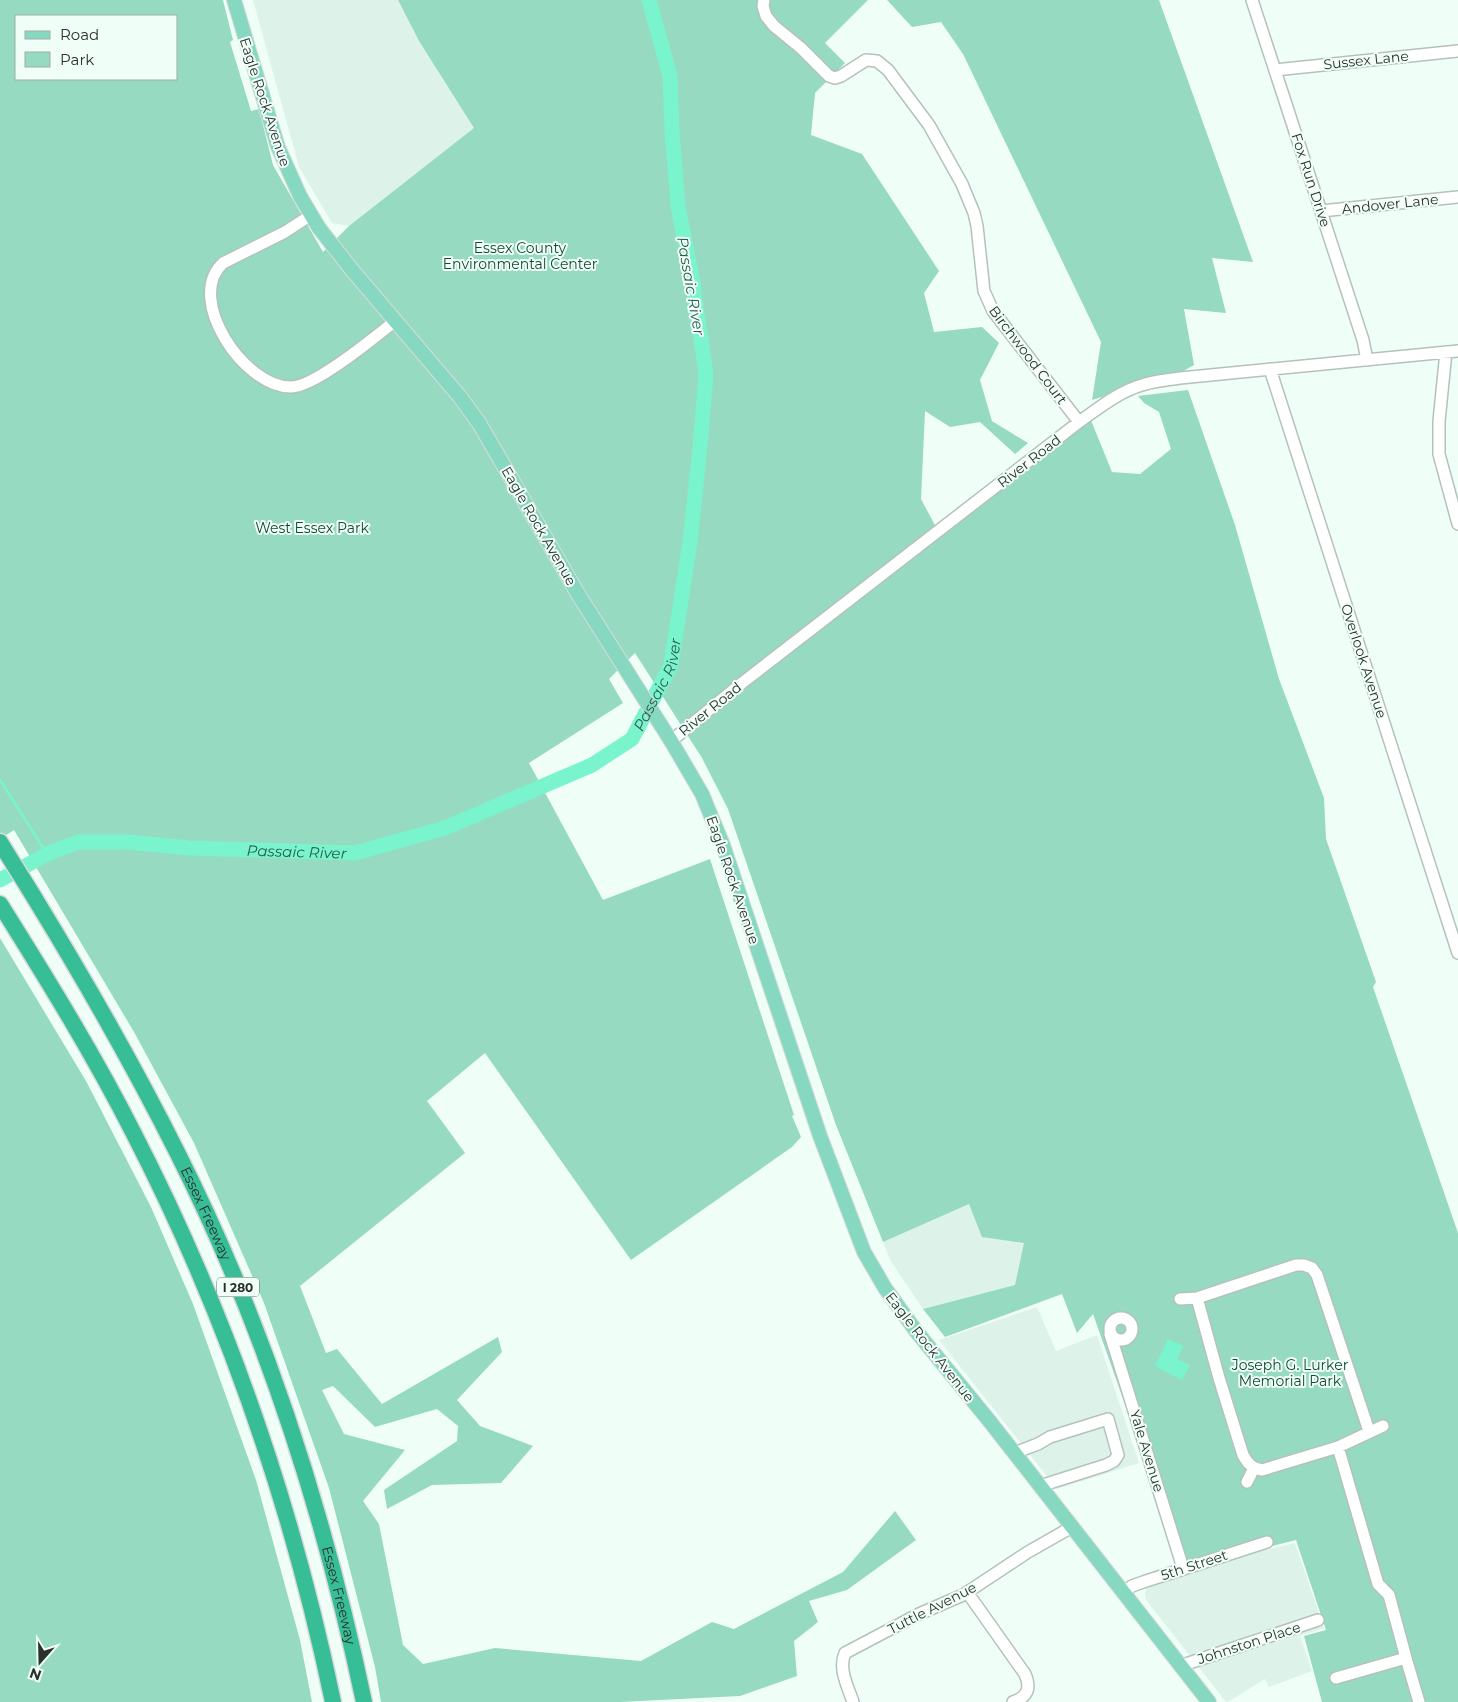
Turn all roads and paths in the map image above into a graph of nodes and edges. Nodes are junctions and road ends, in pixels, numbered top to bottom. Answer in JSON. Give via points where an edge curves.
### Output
{"nodes":[{"id":1,"x":234,"y":0,"type":"edge"},
{"id":2,"x":764,"y":0,"type":"edge"},
{"id":3,"x":1252,"y":0,"type":"edge"},
{"id":4,"x":1458,"y":51,"type":"edge"},
{"id":5,"x":1275,"y":70,"type":"junction"},
{"id":6,"x":1458,"y":197,"type":"edge"},
{"id":7,"x":1321,"y":211,"type":"junction"},
{"id":8,"x":311,"y":215,"type":"junction"},
{"id":9,"x":395,"y":321,"type":"junction"},
{"id":10,"x":1452,"y":352,"type":"edge"},
{"id":11,"x":1367,"y":360,"type":"junction"},
{"id":12,"x":1270,"y":369,"type":"junction"},
{"id":13,"x":1079,"y":422,"type":"junction"},
{"id":14,"x":1458,"y":524,"type":"edge"},
{"id":15,"x":674,"y":746,"type":"junction"},
{"id":16,"x":0,"y":842,"type":"edge"},
{"id":17,"x":0,"y":904,"type":"edge"},
{"id":18,"x":1458,"y":953,"type":"edge"},
{"id":19,"x":1197,"y":1298,"type":"junction"},
{"id":20,"x":1180,"y":1299,"type":"dead end"},
{"id":21,"x":1110,"y":1334,"type":"dead end"},
{"id":22,"x":1383,"y":1426,"type":"dead end"},
{"id":23,"x":1369,"y":1431,"type":"junction"},
{"id":24,"x":1338,"y":1447,"type":"junction"},
{"id":25,"x":1014,"y":1453,"type":"junction"},
{"id":26,"x":1254,"y":1468,"type":"junction"},
{"id":27,"x":1246,"y":1482,"type":"dead end"},
{"id":28,"x":1040,"y":1486,"type":"junction"},
{"id":29,"x":1072,"y":1527,"type":"junction"},
{"id":30,"x":1267,"y":1542,"type":"dead end"},
{"id":31,"x":1183,"y":1568,"type":"junction"},
{"id":32,"x":967,"y":1592,"type":"junction"},
{"id":33,"x":1124,"y":1592,"type":"junction"},
{"id":34,"x":1318,"y":1620,"type":"dead end"},
{"id":35,"x":1406,"y":1658,"type":"junction"},
{"id":36,"x":1180,"y":1666,"type":"junction"},
{"id":37,"x":1336,"y":1678,"type":"dead end"},
{"id":38,"x":332,"y":1702,"type":"edge"},
{"id":39,"x":364,"y":1702,"type":"edge"},
{"id":40,"x":853,"y":1702,"type":"edge"},
{"id":41,"x":1013,"y":1702,"type":"edge"},
{"id":42,"x":1209,"y":1702,"type":"edge"},
{"id":43,"x":1419,"y":1702,"type":"edge"}],
"edges":[{"from":1,"to":8,"type":"main road","name":"Eagle Rock Avenue","via":[[278,147]]},
{"from":2,"to":13,"type":"street","name":"Birchwood Court","via":[[766,16],[774,26],[829,76],[836,78],[866,60],[876,61],[888,70],[929,124],[969,198],[977,226],[984,291],[993,311]]},
{"from":3,"to":5,"type":"street","name":"Fox Run Drive"},
{"from":4,"to":5,"type":"street","name":"Sussex Lane"},
{"from":5,"to":7,"type":"street","name":"Fox Run Drive"},
{"from":6,"to":7,"type":"street","name":"Andover Lane"},
{"from":7,"to":11,"type":"street","name":"Fox Run Drive"},
{"from":8,"to":9,"type":"main road","name":"Eagle Rock Avenue"},
{"from":8,"to":9,"type":"street","via":[[216,269],[211,291],[213,313],[233,353],[264,379],[290,388],[326,372]]},
{"from":9,"to":15,"type":"main road","name":"Eagle Rock Avenue","via":[[479,423],[578,594]]},
{"from":10,"to":11,"type":"street","name":"River Road"},
{"from":10,"to":14,"type":"street","via":[[1438,437],[1439,454]]},
{"from":11,"to":12,"type":"street","name":"River Road"},
{"from":12,"to":13,"type":"street","name":"River Road","via":[[1144,384],[1117,395]]},
{"from":12,"to":18,"type":"street","name":"Overlook Avenue"},
{"from":13,"to":15,"type":"street","name":"River Road","via":[[742,683]]},
{"from":15,"to":25,"type":"main road","name":"Eagle Rock Avenue","via":[[702,794],[724,845],[815,1122],[864,1252],[894,1303]]},
{"from":16,"to":39,"type":"highway","name":"Essex Freeway","number":"I 280","via":[[119,1042],[166,1131],[254,1325],[317,1512]]},
{"from":17,"to":38,"type":"highway","name":"Essex Freeway","number":"I 280","via":[[70,1019],[134,1134],[219,1319],[248,1395],[294,1540]]},
{"from":19,"to":20,"type":"street"},
{"from":19,"to":23,"type":"street","via":[[1296,1265],[1312,1268],[1325,1292]]},
{"from":19,"to":26,"type":"street","via":[[1243,1455]]},
{"from":21,"to":31,"type":"street","name":"Yale Avenue"},
{"from":22,"to":23,"type":"street"},
{"from":23,"to":24,"type":"street","via":[[1365,1436]]},
{"from":24,"to":26,"type":"street","via":[[1262,1470]]},
{"from":24,"to":35,"type":"street","via":[[1378,1584],[1389,1595]]},
{"from":25,"to":28,"type":"main road","name":"Eagle Rock Avenue"},
{"from":25,"to":28,"type":"street","via":[[1050,1437],[1108,1419],[1118,1454],[1114,1461]]},
{"from":26,"to":27,"type":"street"},
{"from":28,"to":29,"type":"main road","name":"Eagle Rock Avenue"},
{"from":29,"to":32,"type":"street","name":"Tuttle Avenue"},
{"from":29,"to":33,"type":"main road","name":"Eagle Rock Avenue"},
{"from":30,"to":31,"type":"street","name":"5th Street"},
{"from":31,"to":33,"type":"street","name":"5th Street","via":[[1132,1586]]},
{"from":32,"to":40,"type":"street","name":"Tuttle Avenue","via":[[846,1654],[842,1664],[844,1678]]},
{"from":32,"to":41,"type":"street","via":[[1028,1681],[1028,1691],[1020,1700]]},
{"from":33,"to":36,"type":"main road","name":"Eagle Rock Avenue"},
{"from":34,"to":36,"type":"street","name":"Johnston Place"},
{"from":35,"to":37,"type":"street"},
{"from":35,"to":43,"type":"street"},
{"from":36,"to":42,"type":"main road","name":"Eagle Rock Avenue"}]}
